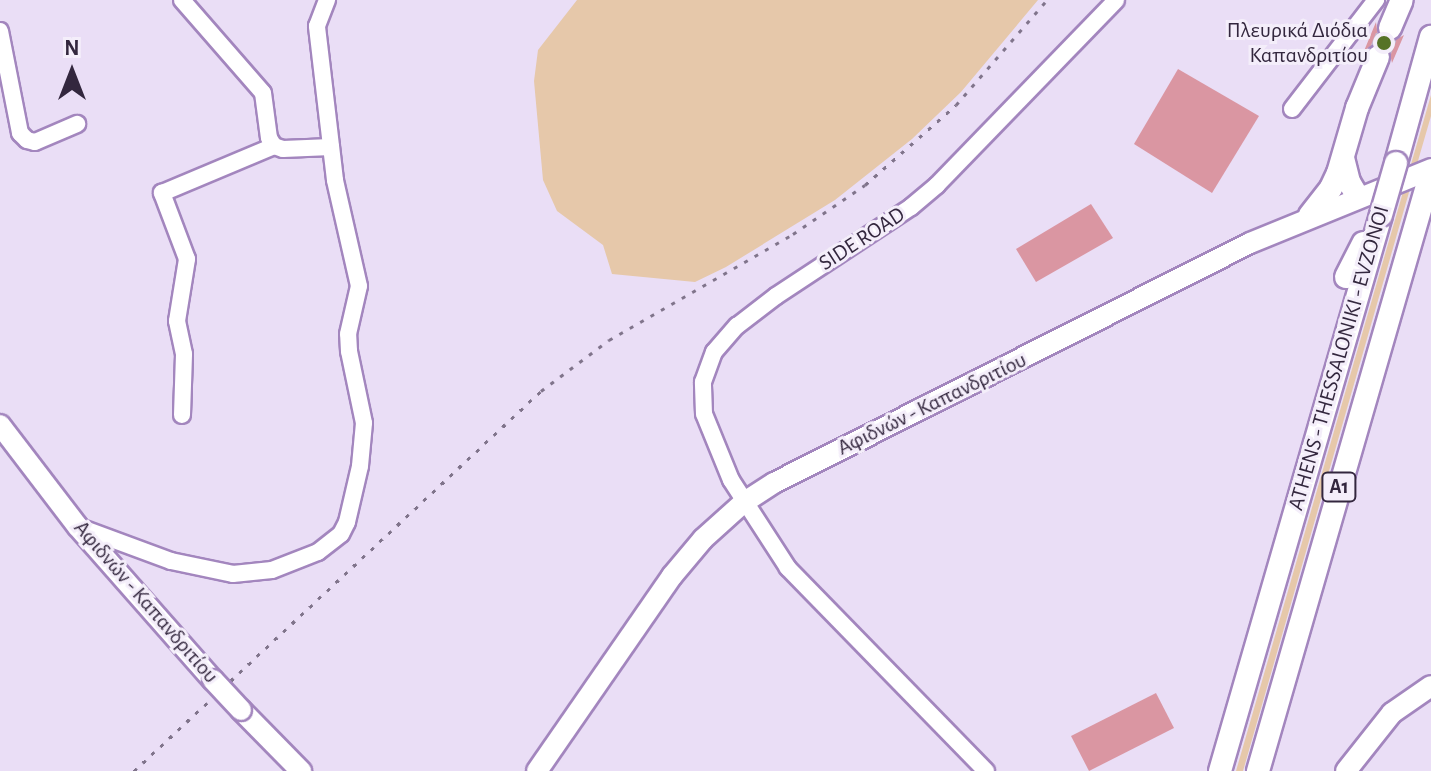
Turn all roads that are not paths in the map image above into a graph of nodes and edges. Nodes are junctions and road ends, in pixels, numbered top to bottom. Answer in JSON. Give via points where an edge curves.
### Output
{"nodes":[{"id":1,"x":182,"y":0,"type":"edge"},
{"id":2,"x":327,"y":0,"type":"edge"},
{"id":3,"x":1116,"y":0,"type":"edge"},
{"id":4,"x":1376,"y":0,"type":"edge"},
{"id":5,"x":1402,"y":0,"type":"edge"},
{"id":6,"x":1390,"y":28,"type":"tunnel mouth"},
{"id":7,"x":0,"y":31,"type":"edge"},
{"id":8,"x":1431,"y":37,"type":"edge"},
{"id":9,"x":1378,"y":57,"type":"tunnel mouth"},
{"id":10,"x":1292,"y":109,"type":"dead end"},
{"id":11,"x":77,"y":124,"type":"dead end"},
{"id":12,"x":274,"y":146,"type":"junction"},
{"id":13,"x":331,"y":147,"type":"junction"},
{"id":14,"x":1343,"y":157,"type":"junction"},
{"id":15,"x":1431,"y":170,"type":"edge"},
{"id":16,"x":1358,"y":197,"type":"junction"},
{"id":17,"x":1421,"y":206,"type":"junction"},
{"id":18,"x":1310,"y":215,"type":"junction"},
{"id":19,"x":1381,"y":215,"type":"junction"},
{"id":20,"x":1421,"y":245,"type":"dead end"},
{"id":21,"x":1346,"y":277,"type":"dead end"},
{"id":22,"x":1389,"y":366,"type":"dead end"},
{"id":23,"x":182,"y":415,"type":"dead end"},
{"id":24,"x":1306,"y":417,"type":"dead end"},
{"id":25,"x":0,"y":425,"type":"edge"},
{"id":26,"x":1357,"y":430,"type":"junction"},
{"id":27,"x":1299,"y":491,"type":"junction"},
{"id":28,"x":743,"y":503,"type":"junction"},
{"id":29,"x":78,"y":527,"type":"junction"},
{"id":30,"x":1431,"y":686,"type":"edge"},
{"id":31,"x":301,"y":771,"type":"edge"},
{"id":32,"x":537,"y":771,"type":"edge"},
{"id":33,"x":986,"y":771,"type":"edge"},
{"id":34,"x":1220,"y":771,"type":"edge"},
{"id":35,"x":1258,"y":771,"type":"edge"},
{"id":36,"x":1346,"y":771,"type":"edge"}],
"edges":[{"from":1,"to":12,"type":"street","via":[[263,93]]},
{"from":2,"to":13,"type":"street","via":[[317,26]]},
{"from":3,"to":28,"type":"street","name":"SIDE ROAD","via":[[937,185],[776,296],[714,352],[703,382],[704,414]]},
{"from":4,"to":10,"type":"street"},
{"from":5,"to":6,"type":"highway"},
{"from":7,"to":11,"type":"street","via":[[20,133],[35,142]]},
{"from":8,"to":19,"type":"highway","name":"ATHENS - THESSALONIKI - EVZONOI","number":"Α1","bridge":true},
{"from":9,"to":14,"type":"highway"},
{"from":12,"to":13,"type":"street"},
{"from":12,"to":23,"type":"street","via":[[162,193],[187,259],[177,321],[184,354]]},
{"from":13,"to":29,"type":"street","via":[[359,286],[348,334],[364,423],[351,509],[341,534],[291,564],[233,574],[171,561]]},
{"from":14,"to":16,"type":"highway"},
{"from":14,"to":18,"type":"highway","via":[[1331,188]]},
{"from":15,"to":16,"type":"main road","name":"Αφιδνών - Καπανδριτίου"},
{"from":15,"to":17,"type":"highway","name":"ATHENS - THESSALONIKI - EVZONOI","number":"Α1"},
{"from":16,"to":18,"type":"main road","name":"Αφιδνών - Καπανδριτίου"},
{"from":17,"to":20,"type":"highway"},
{"from":17,"to":26,"type":"highway","name":"ATHENS - THESSALONIKI - EVZONOI","number":"Α1"},
{"from":18,"to":28,"type":"main road","name":"Αφιδνών - Καπανδριτίου"},
{"from":19,"to":21,"type":"highway"},
{"from":19,"to":27,"type":"highway","name":"ATHENS - THESSALONIKI - EVZONOI","number":"Α1"},
{"from":22,"to":26,"type":"highway"},
{"from":24,"to":27,"type":"highway"},
{"from":25,"to":29,"type":"main road","name":"Αφιδνών - Καπανδριτίου"},
{"from":26,"to":35,"type":"highway","name":"ATHENS - THESSALONIKI - EVZONOI","number":"Α1"},
{"from":27,"to":34,"type":"highway","name":"ATHENS - THESSALONIKI - EVZONOI","number":"Α1"},
{"from":28,"to":32,"type":"main road","name":"Αφιδνών - Καπανδριτίου","via":[[672,576]]},
{"from":28,"to":33,"type":"street","name":"SIDE ROAD","via":[[788,568]]},
{"from":29,"to":31,"type":"main road","name":"Αφιδνών - Καπανδριτίου","bridge":true},
{"from":30,"to":36,"type":"main road","via":[[1392,713]]}]}
